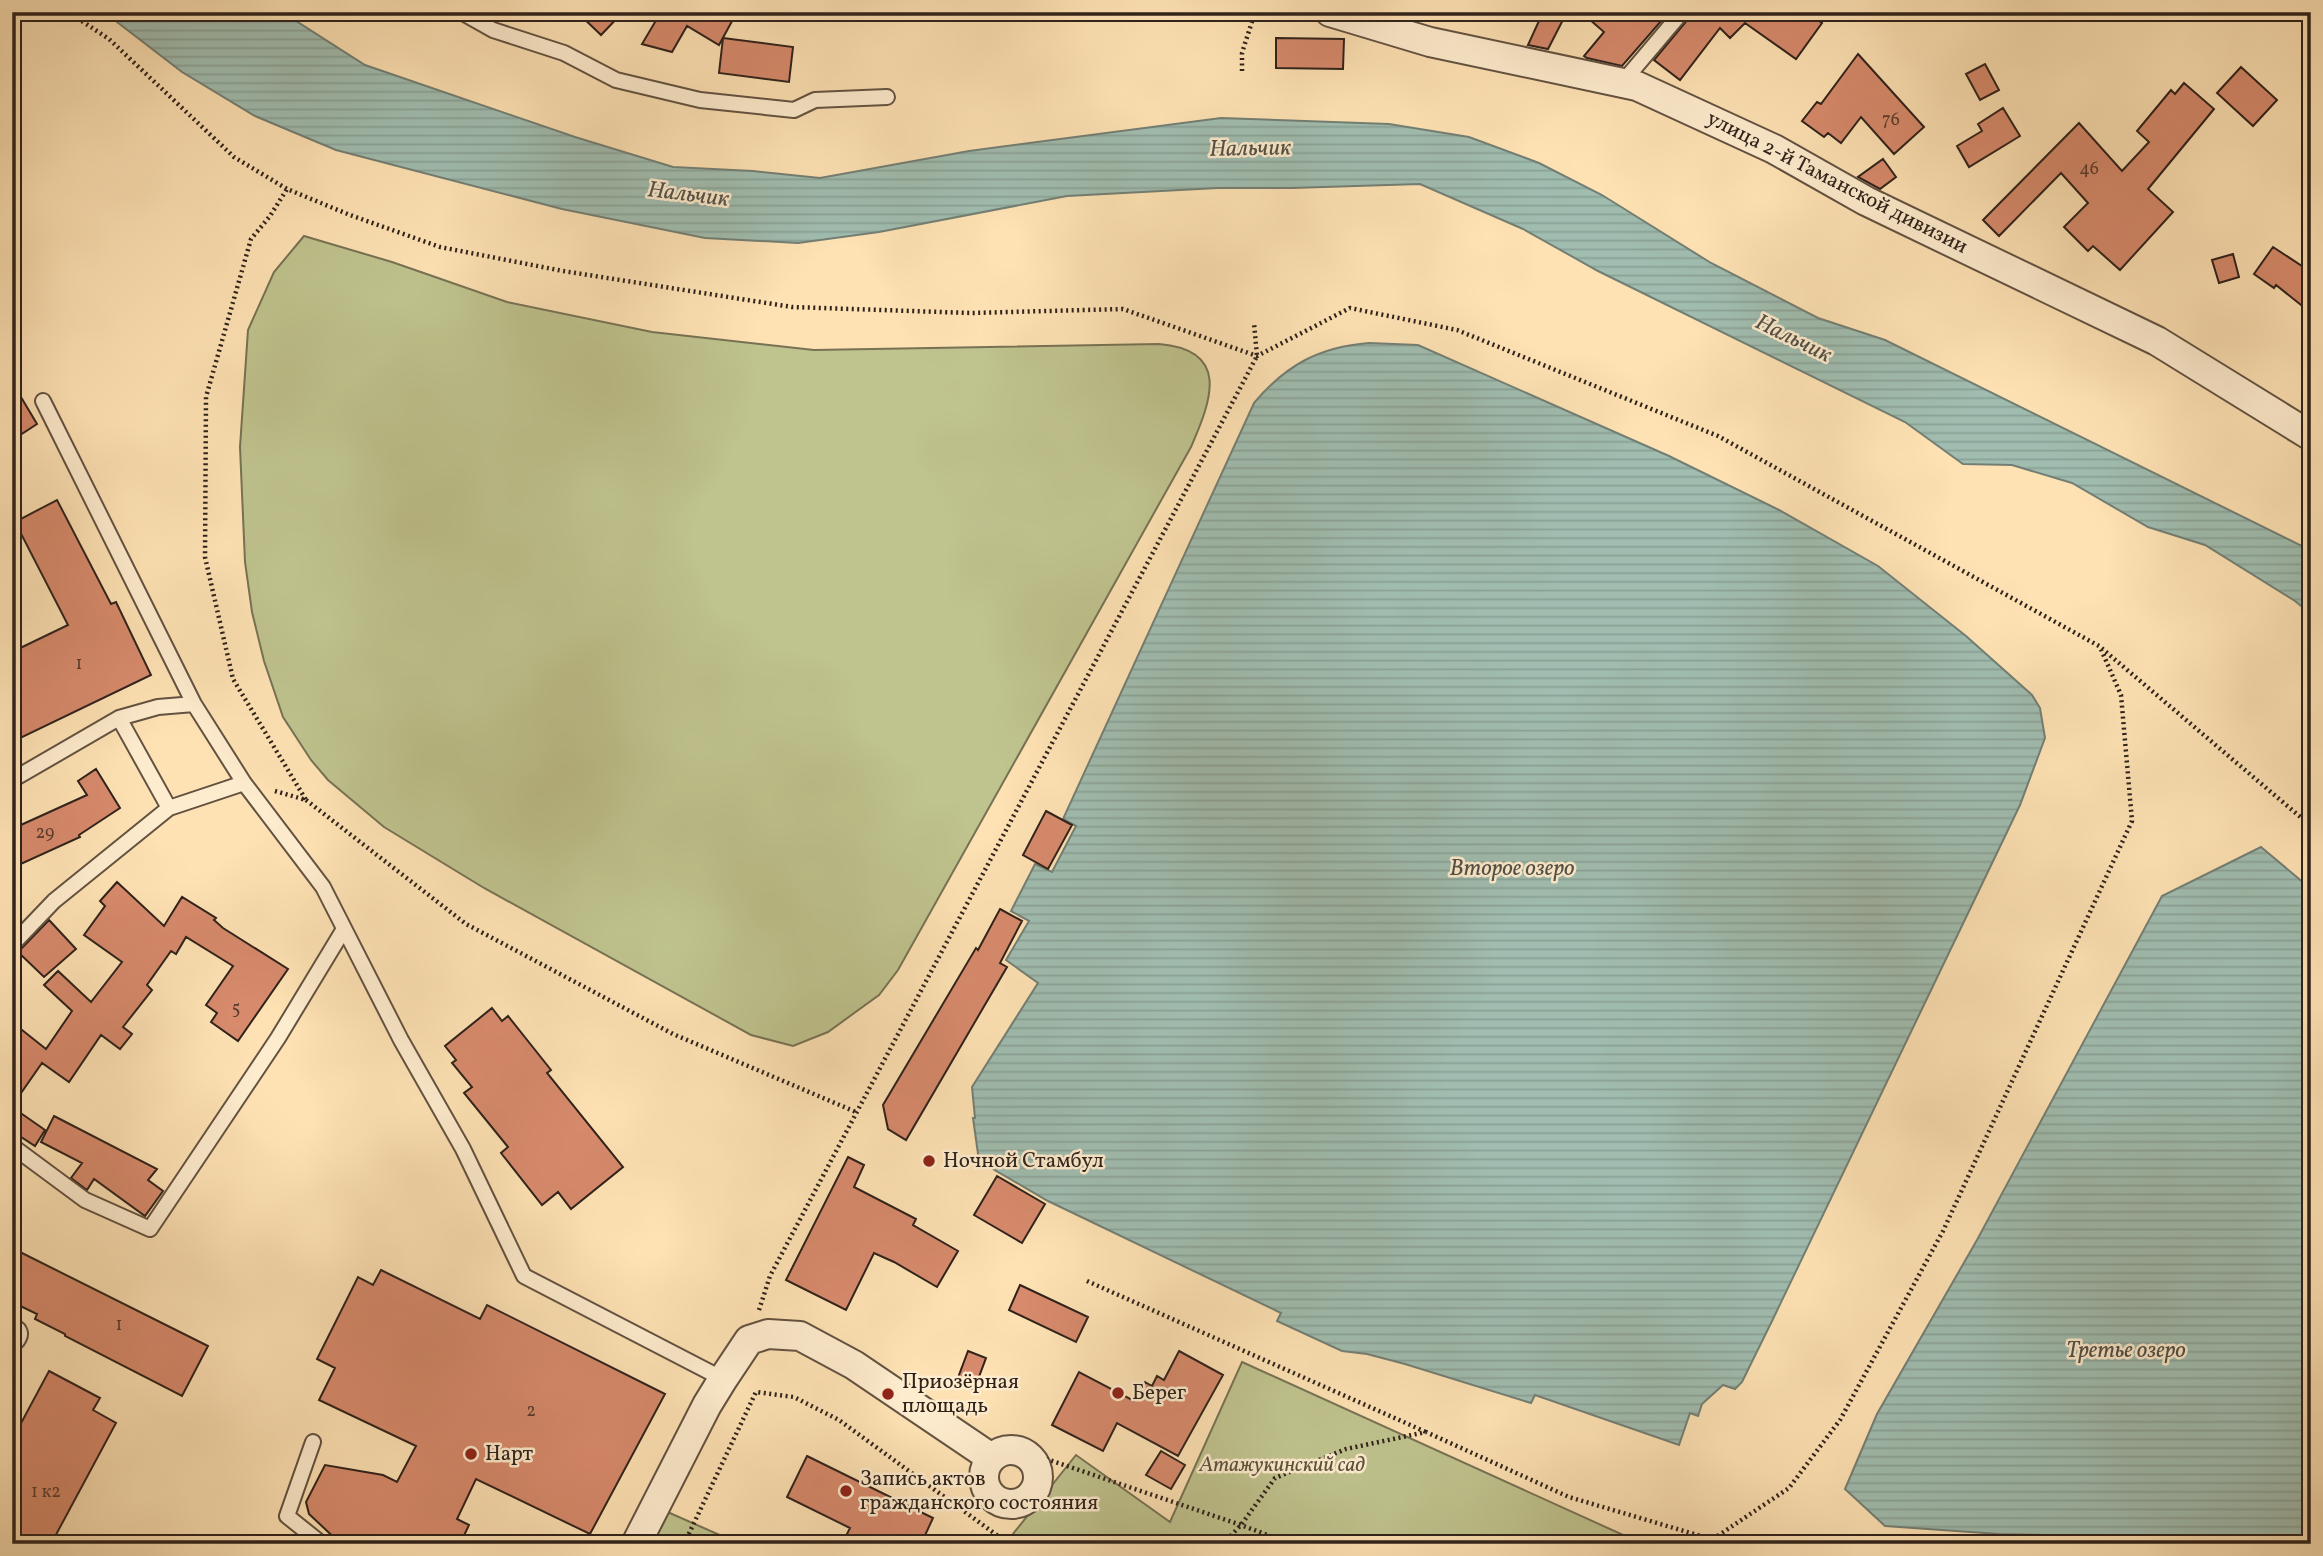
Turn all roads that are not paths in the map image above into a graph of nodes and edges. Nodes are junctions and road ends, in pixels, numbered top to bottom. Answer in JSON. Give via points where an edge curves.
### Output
{"nodes":[{"id":1,"x":461,"y":12,"type":"edge"},
{"id":2,"x":1330,"y":12,"type":"edge"},
{"id":3,"x":1682,"y":12,"type":"edge"},
{"id":4,"x":1622,"y":83,"type":"junction"},
{"id":5,"x":887,"y":97,"type":"dead end"},
{"id":6,"x":43,"y":401,"type":"dead end"},
{"id":7,"x":2311,"y":436,"type":"edge"},
{"id":8,"x":194,"y":704,"type":"junction"},
{"id":9,"x":120,"y":718,"type":"junction"},
{"id":10,"x":12,"y":779,"type":"edge"},
{"id":11,"x":244,"y":783,"type":"junction"},
{"id":12,"x":169,"y":808,"type":"junction"},
{"id":13,"x":344,"y":929,"type":"junction"},
{"id":14,"x":12,"y":945,"type":"edge"},
{"id":15,"x":12,"y":1146,"type":"edge"},
{"id":16,"x":723,"y":1379,"type":"junction"},
{"id":17,"x":313,"y":1442,"type":"dead end"},
{"id":18,"x":990,"y":1457,"type":"junction"},
{"id":19,"x":322,"y":1544,"type":"edge"},
{"id":20,"x":636,"y":1544,"type":"edge"}],
"edges":[{"from":1,"to":5,"type":"lane","via":[[493,30],[564,53],[616,80],[701,100],[794,110],[815,100]]},
{"from":2,"to":4,"type":"street","name":"улица 2-й Таманской дивизии","via":[[1430,42]]},
{"from":3,"to":4,"type":"lane"},
{"from":4,"to":7,"type":"street","name":"улица 2-й Таманской дивизии","via":[[1774,149],[1866,201],[2157,341]]},
{"from":6,"to":8,"type":"lane"},
{"from":8,"to":9,"type":"lane","via":[[158,707]]},
{"from":8,"to":11,"type":"lane"},
{"from":9,"to":10,"type":"lane"},
{"from":9,"to":12,"type":"lane"},
{"from":11,"to":12,"type":"lane"},
{"from":11,"to":13,"type":"lane","via":[[323,887]]},
{"from":12,"to":14,"type":"lane","via":[[54,901]]},
{"from":13,"to":15,"type":"lane","via":[[278,1038],[150,1229],[85,1200]]},
{"from":13,"to":16,"type":"lane","via":[[463,1149],[524,1276]]},
{"from":16,"to":18,"type":"street","via":[[749,1340],[768,1334],[800,1336],[854,1365]]},
{"from":16,"to":20,"type":"street"},
{"from":17,"to":19,"type":"lane","via":[[287,1516]]},
{"from":18,"to":18,"type":"street","via":[[983,1472],[989,1494],[1010,1505],[1025,1501],[1036,1489],[1039,1474],[1033,1459],[1020,1450],[1004,1449]]}]}
